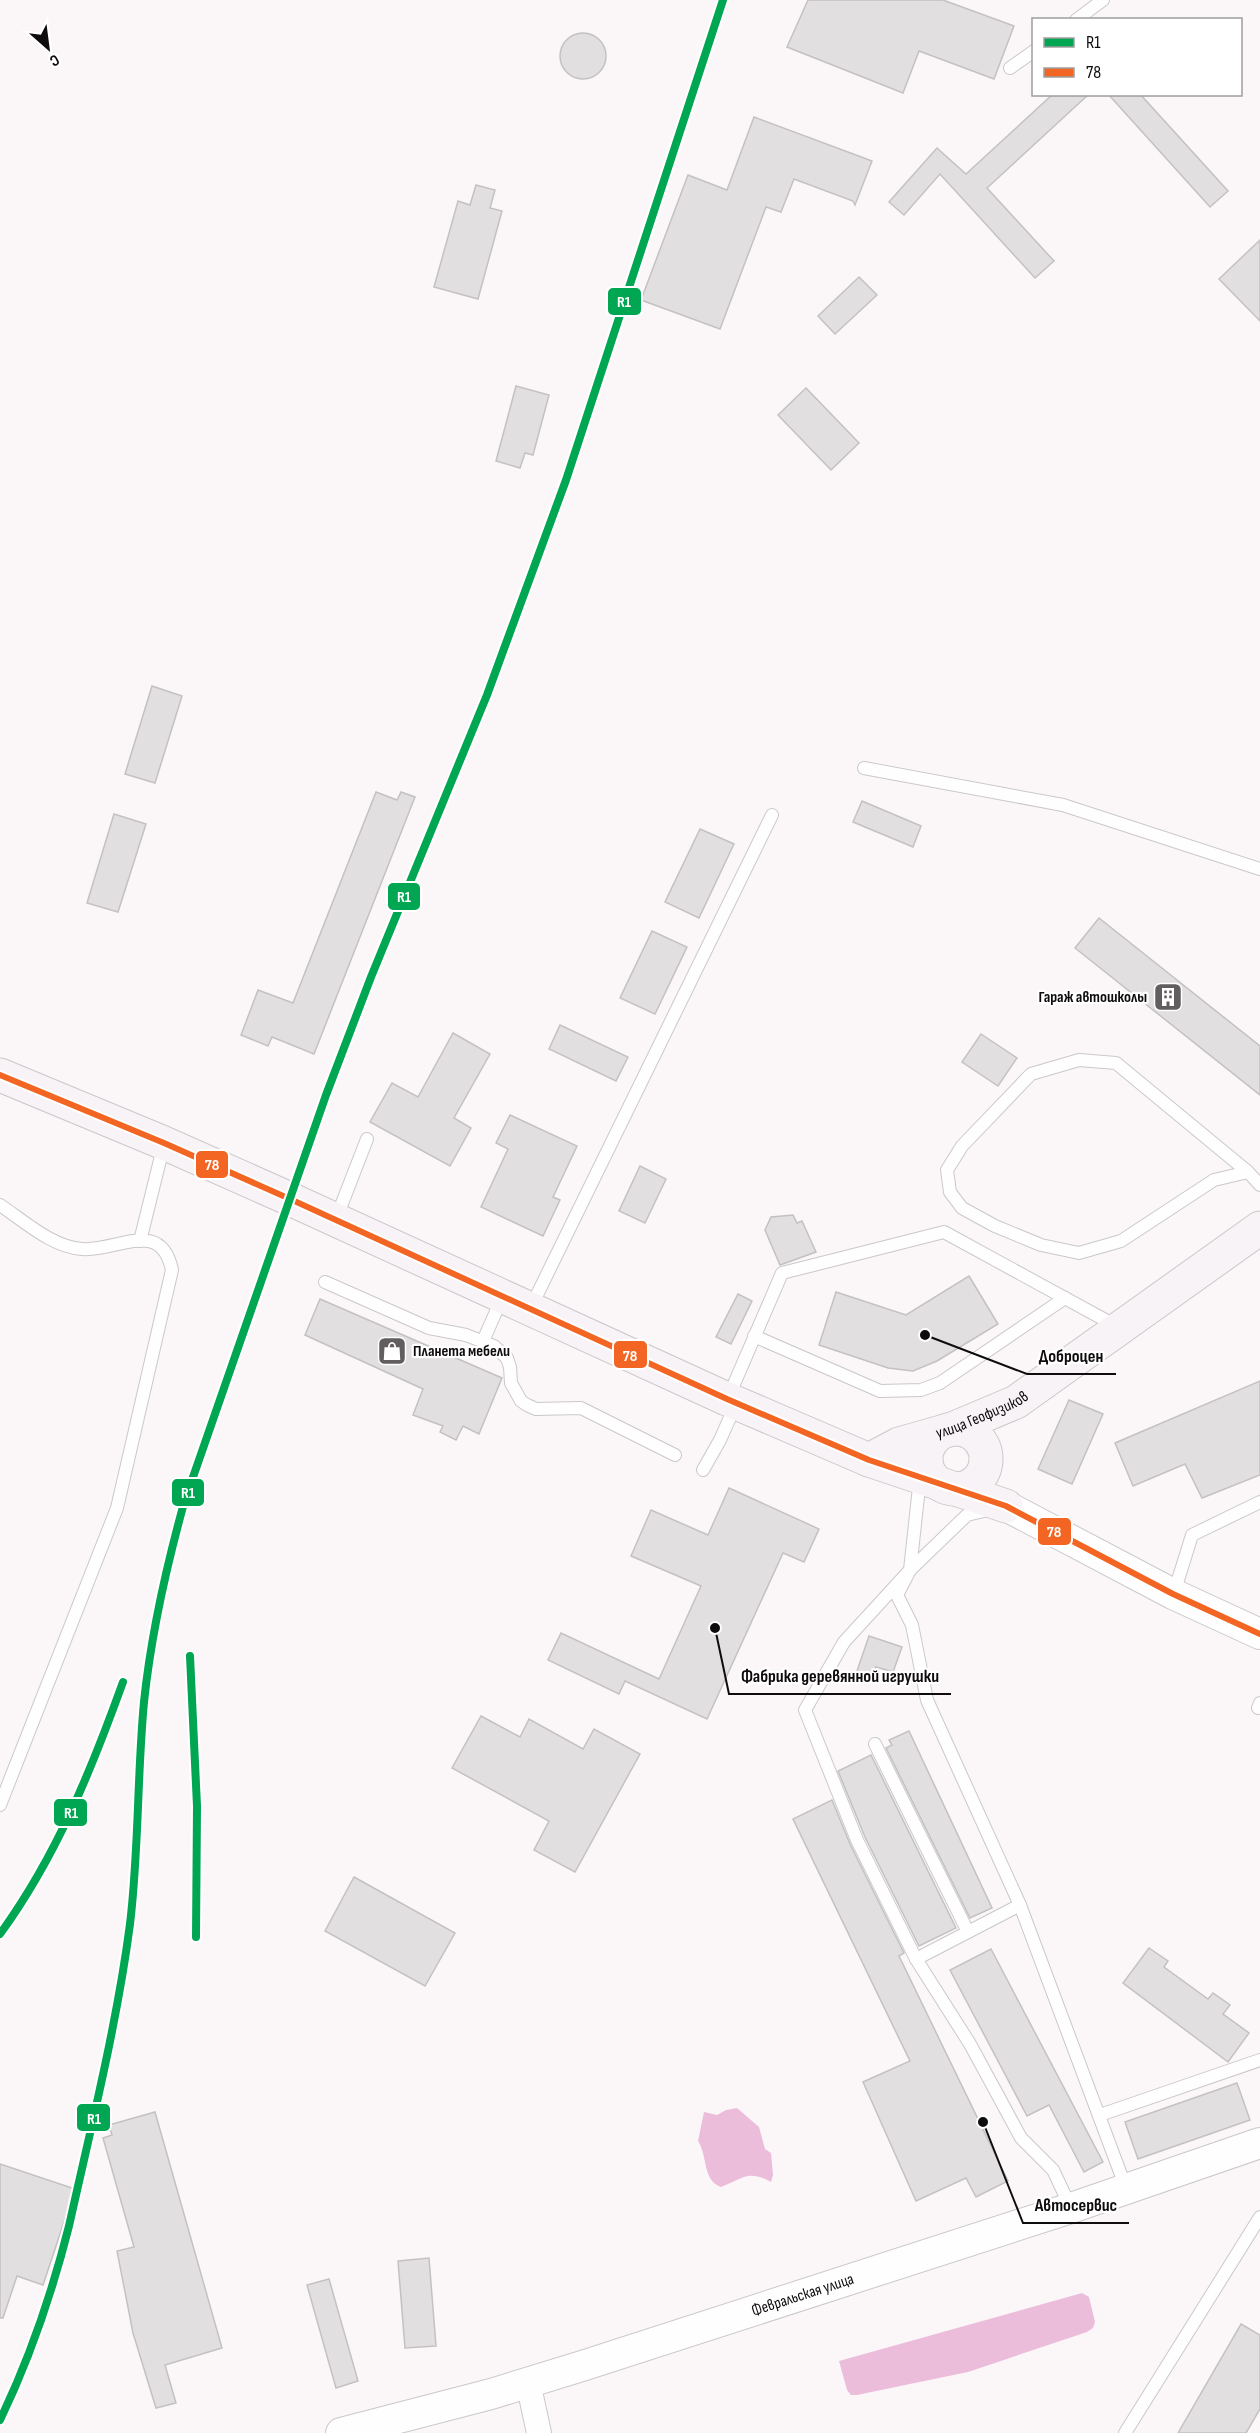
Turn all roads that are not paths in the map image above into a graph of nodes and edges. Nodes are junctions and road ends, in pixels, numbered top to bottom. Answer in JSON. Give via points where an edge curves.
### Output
{"nodes":[{"id":1,"x":1103,"y":0,"type":"edge"},
{"id":2,"x":1079,"y":18,"type":"edge"},
{"id":3,"x":1032,"y":52,"type":"edge"},
{"id":4,"x":1010,"y":68,"type":"dead end"},
{"id":5,"x":864,"y":768,"type":"dead end"},
{"id":6,"x":772,"y":814,"type":"dead end"},
{"id":7,"x":1260,"y":869,"type":"edge"},
{"id":8,"x":0,"y":1075,"type":"edge"},
{"id":9,"x":367,"y":1139,"type":"dead end"},
{"id":10,"x":164,"y":1143,"type":"junction"},
{"id":11,"x":1248,"y":1172,"type":"junction"},
{"id":12,"x":1260,"y":1185,"type":"edge"},
{"id":13,"x":0,"y":1205,"type":"edge"},
{"id":14,"x":336,"y":1219,"type":"junction"},
{"id":15,"x":1260,"y":1228,"type":"edge"},
{"id":16,"x":140,"y":1241,"type":"junction"},
{"id":17,"x":325,"y":1282,"type":"dead end"},
{"id":18,"x":1065,"y":1298,"type":"junction"},
{"id":19,"x":516,"y":1303,"type":"junction"},
{"id":20,"x":1119,"y":1328,"type":"junction"},
{"id":21,"x":754,"y":1336,"type":"junction"},
{"id":22,"x":483,"y":1341,"type":"junction"},
{"id":23,"x":732,"y":1401,"type":"junction"},
{"id":24,"x":1016,"y":1402,"type":"junction"},
{"id":25,"x":952,"y":1429,"type":"junction"},
{"id":26,"x":675,"y":1455,"type":"dead end"},
{"id":27,"x":986,"y":1459,"type":"junction"},
{"id":28,"x":869,"y":1460,"type":"junction"},
{"id":29,"x":703,"y":1470,"type":"dead end"},
{"id":30,"x":934,"y":1481,"type":"junction"},
{"id":31,"x":1260,"y":1502,"type":"edge"},
{"id":32,"x":1006,"y":1506,"type":"junction"},
{"id":33,"x":910,"y":1570,"type":"junction"},
{"id":34,"x":1173,"y":1594,"type":"junction"},
{"id":35,"x":1260,"y":1634,"type":"edge"},
{"id":36,"x":875,"y":1744,"type":"dead end"},
{"id":37,"x":0,"y":1805,"type":"edge"},
{"id":38,"x":1020,"y":1905,"type":"junction"},
{"id":39,"x":969,"y":1932,"type":"junction"},
{"id":40,"x":916,"y":1959,"type":"junction"},
{"id":41,"x":1260,"y":2060,"type":"edge"},
{"id":42,"x":1100,"y":2115,"type":"junction"},
{"id":43,"x":1260,"y":2143,"type":"edge"},
{"id":44,"x":1126,"y":2188,"type":"junction"},
{"id":45,"x":1071,"y":2208,"type":"junction"},
{"id":46,"x":1260,"y":2217,"type":"edge"},
{"id":47,"x":528,"y":2382,"type":"junction"},
{"id":48,"x":341,"y":2433,"type":"edge"},
{"id":49,"x":539,"y":2433,"type":"edge"},
{"id":50,"x":1125,"y":2433,"type":"edge"}],
"edges":[{"from":1,"to":2,"type":"lane"},
{"from":3,"to":4,"type":"lane"},
{"from":5,"to":7,"type":"lane","via":[[1063,806]]},
{"from":6,"to":19,"type":"lane"},
{"from":8,"to":10,"type":"main road"},
{"from":9,"to":14,"type":"lane"},
{"from":10,"to":14,"type":"main road"},
{"from":10,"to":16,"type":"lane"},
{"from":11,"to":11,"type":"lane","via":[[1214,1180],[1121,1240],[1079,1253],[1041,1245],[962,1208],[950,1192],[947,1170],[962,1146],[1031,1074],[1079,1060],[1116,1063]]},
{"from":11,"to":12,"type":"lane"},
{"from":13,"to":16,"type":"lane","via":[[35,1229],[82,1250]]},
{"from":14,"to":19,"type":"main road"},
{"from":15,"to":20,"type":"main road","name":"улица Геофизиков"},
{"from":16,"to":37,"type":"lane","via":[[165,1249],[172,1270],[124,1481],[117,1508]]},
{"from":17,"to":22,"type":"lane","via":[[429,1328]]},
{"from":18,"to":20,"type":"lane"},
{"from":18,"to":21,"type":"lane","via":[[940,1383],[921,1390],[880,1391]]},
{"from":18,"to":21,"type":"lane","via":[[944,1232],[782,1274]]},
{"from":19,"to":22,"type":"lane"},
{"from":19,"to":23,"type":"main road"},
{"from":20,"to":24,"type":"main road","name":"улица Геофизиков"},
{"from":21,"to":23,"type":"lane"},
{"from":22,"to":26,"type":"lane","via":[[507,1358],[511,1383],[527,1405],[536,1409],[581,1408]]},
{"from":23,"to":28,"type":"main road"},
{"from":23,"to":29,"type":"lane","via":[[720,1440]]},
{"from":24,"to":25,"type":"main road","name":"улица Геофизиков"},
{"from":24,"to":27,"type":"main road","via":[[992,1433]]},
{"from":25,"to":27,"type":"main road","via":[[972,1434],[984,1448]]},
{"from":25,"to":28,"type":"main road","name":"улица Геофизиков","via":[[898,1444]]},
{"from":25,"to":30,"type":"main road","via":[[934,1438],[926,1455]]},
{"from":27,"to":30,"type":"main road","via":[[983,1471],[970,1485],[961,1488]]},
{"from":27,"to":32,"type":"main road","via":[[989,1482]]},
{"from":28,"to":30,"type":"main road"},
{"from":30,"to":32,"type":"main road"},
{"from":30,"to":33,"type":"lane"},
{"from":31,"to":34,"type":"lane","via":[[1192,1534]]},
{"from":32,"to":33,"type":"lane","via":[[967,1515]]},
{"from":32,"to":34,"type":"street"},
{"from":33,"to":38,"type":"lane","via":[[897,1595],[912,1625],[927,1700]]},
{"from":33,"to":40,"type":"lane","via":[[844,1641],[805,1710],[857,1840]]},
{"from":34,"to":35,"type":"street"},
{"from":36,"to":39,"type":"lane"},
{"from":38,"to":39,"type":"lane"},
{"from":38,"to":42,"type":"lane"},
{"from":39,"to":40,"type":"lane"},
{"from":40,"to":45,"type":"lane","via":[[970,2043],[1021,2138],[1053,2170]]},
{"from":41,"to":42,"type":"lane"},
{"from":42,"to":44,"type":"lane"},
{"from":43,"to":44,"type":"street","name":"Февральская улица"},
{"from":44,"to":45,"type":"street","name":"Февральская улица"},
{"from":45,"to":47,"type":"street","name":"Февральская улица"},
{"from":46,"to":50,"type":"lane"},
{"from":47,"to":48,"type":"street","name":"Февральская улица"},
{"from":47,"to":49,"type":"street"}]}
